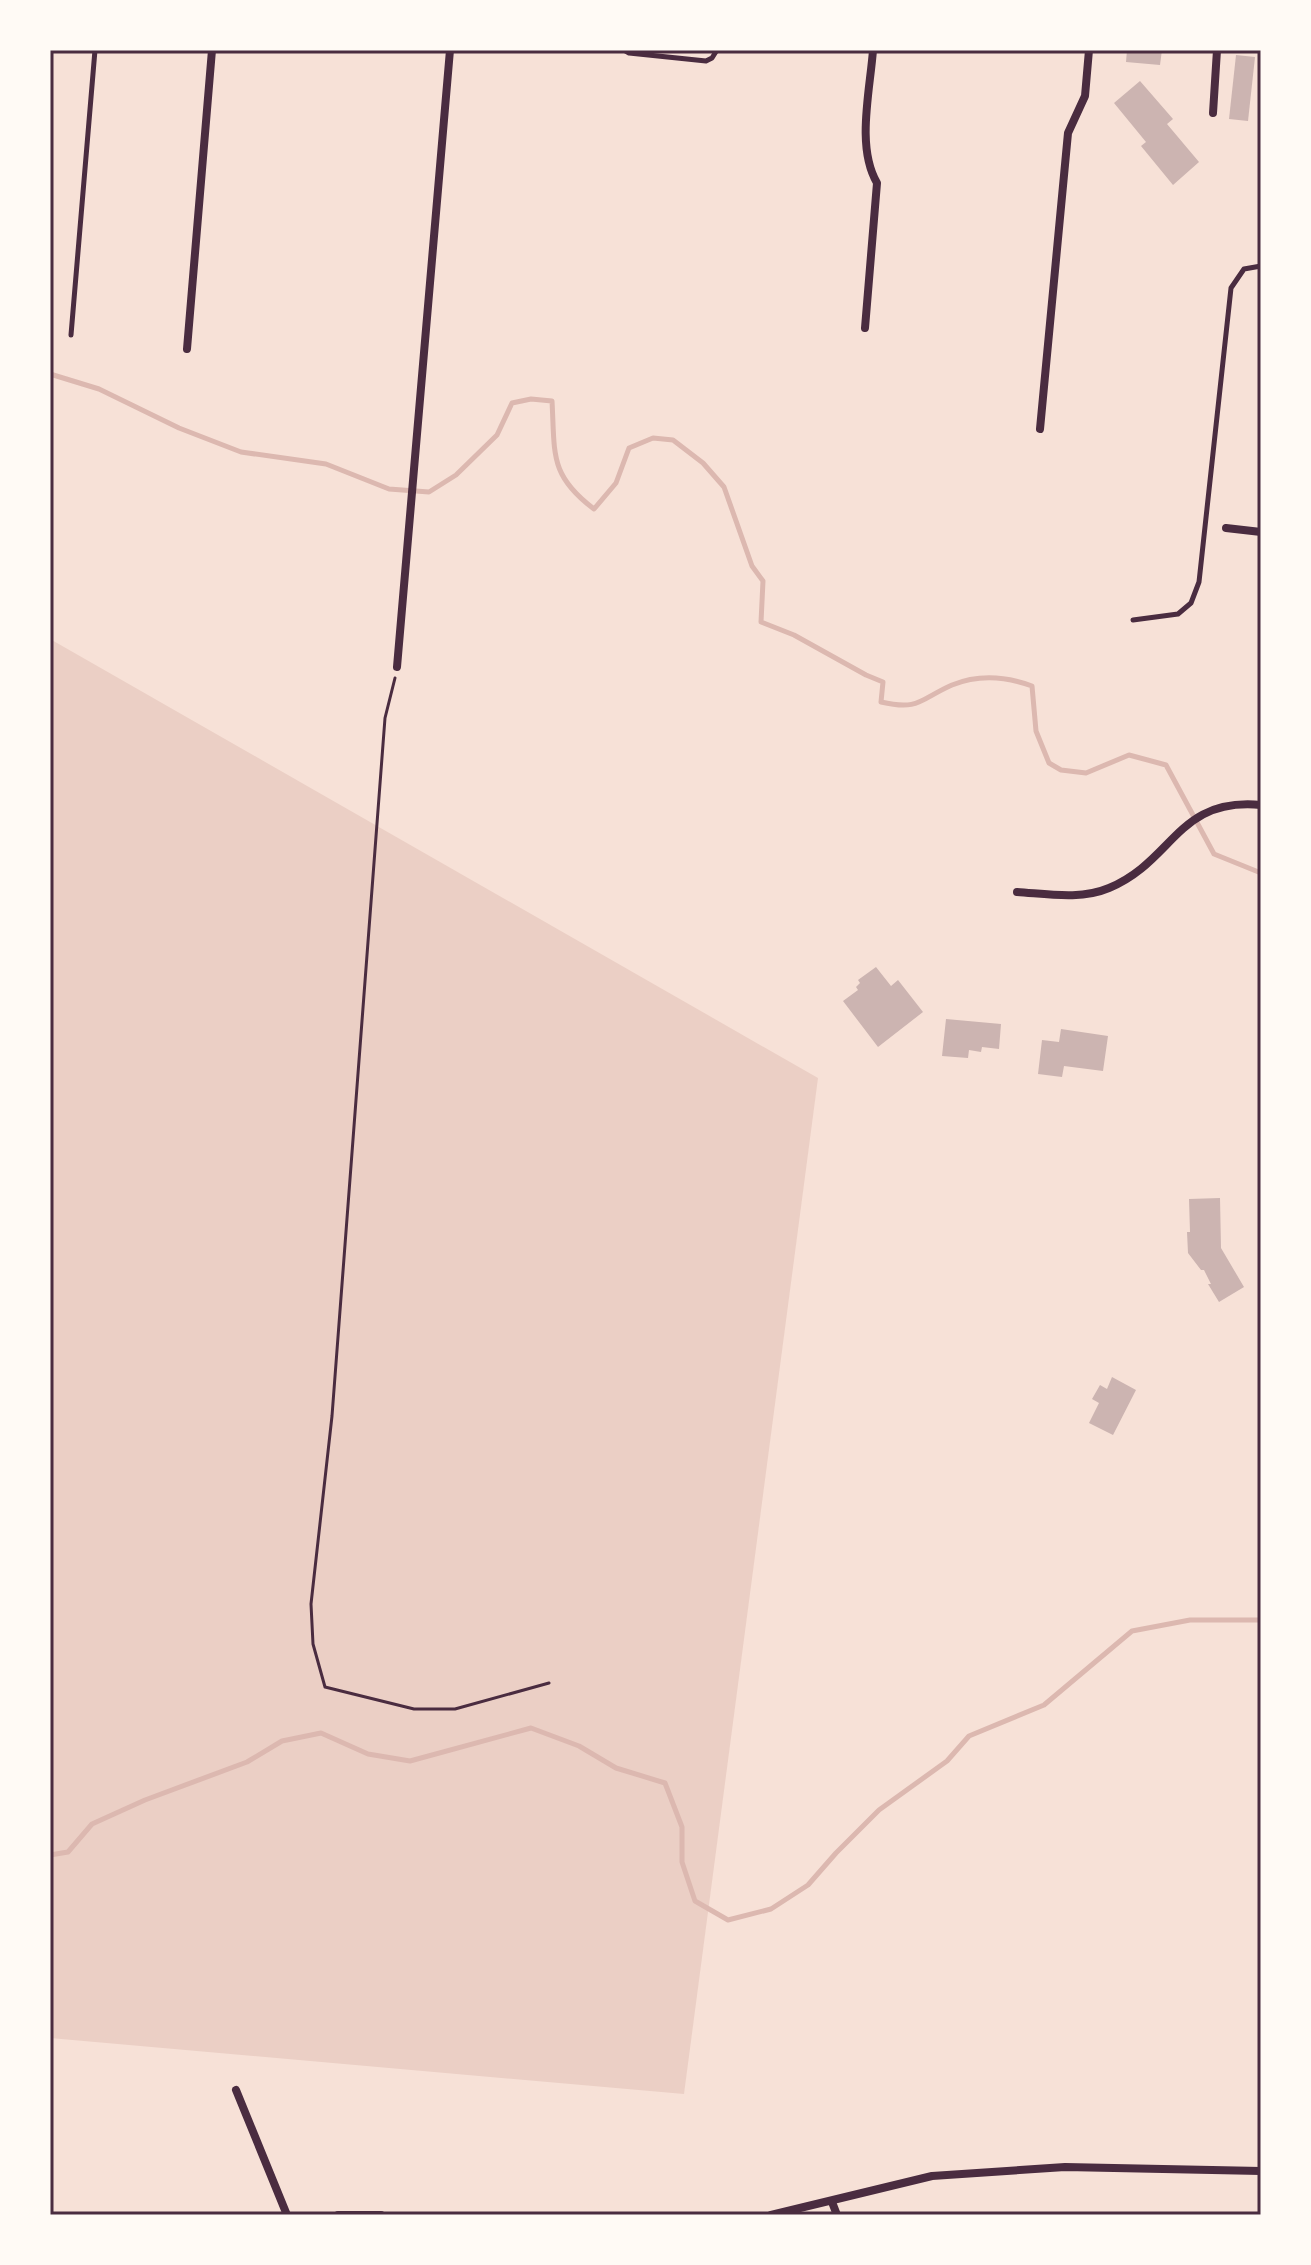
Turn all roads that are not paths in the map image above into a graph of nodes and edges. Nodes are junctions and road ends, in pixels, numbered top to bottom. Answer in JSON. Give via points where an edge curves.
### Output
{"nodes":[{"id":1,"x":95,"y":50,"type":"edge"},
{"id":2,"x":212,"y":50,"type":"edge"},
{"id":3,"x":450,"y":50,"type":"edge"},
{"id":4,"x":624,"y":50,"type":"edge"},
{"id":5,"x":717,"y":50,"type":"edge"},
{"id":6,"x":873,"y":50,"type":"edge"},
{"id":7,"x":1089,"y":50,"type":"edge"},
{"id":8,"x":1217,"y":50,"type":"edge"},
{"id":9,"x":1213,"y":113,"type":"dead end"},
{"id":10,"x":1261,"y":266,"type":"edge"},
{"id":11,"x":865,"y":328,"type":"dead end"},
{"id":12,"x":71,"y":335,"type":"dead end"},
{"id":13,"x":187,"y":349,"type":"dead end"},
{"id":14,"x":1040,"y":429,"type":"dead end"},
{"id":15,"x":1226,"y":528,"type":"dead end"},
{"id":16,"x":1261,"y":532,"type":"edge"},
{"id":17,"x":1133,"y":620,"type":"dead end"},
{"id":18,"x":397,"y":667,"type":"road end"},
{"id":19,"x":1261,"y":805,"type":"edge"},
{"id":20,"x":1017,"y":892,"type":"dead end"},
{"id":21,"x":236,"y":2090,"type":"dead end"},
{"id":22,"x":1261,"y":2171,"type":"edge"},
{"id":23,"x":832,"y":2202,"type":"junction"},
{"id":24,"x":287,"y":2215,"type":"edge"},
{"id":25,"x":338,"y":2215,"type":"edge"},
{"id":26,"x":381,"y":2215,"type":"edge"},
{"id":27,"x":771,"y":2215,"type":"edge"},
{"id":28,"x":837,"y":2215,"type":"edge"}],
"edges":[{"from":1,"to":12,"type":"lane"},
{"from":2,"to":13,"type":"street"},
{"from":3,"to":18,"type":"street"},
{"from":4,"to":5,"type":"lane","via":[[706,61]]},
{"from":6,"to":11,"type":"street","via":[[865,150],[877,183]]},
{"from":7,"to":14,"type":"street","via":[[1085,96],[1068,133]]},
{"from":8,"to":9,"type":"street"},
{"from":10,"to":17,"type":"lane","via":[[1244,269],[1231,288],[1196,594],[1178,614]]},
{"from":15,"to":16,"type":"street"},
{"from":19,"to":20,"type":"street","via":[[1236,803],[1209,810],[1109,888],[1081,896]]},
{"from":21,"to":24,"type":"street"},
{"from":22,"to":23,"type":"street","via":[[1065,2167],[932,2176]]},
{"from":23,"to":27,"type":"street"},
{"from":23,"to":28,"type":"street"},
{"from":25,"to":26,"type":"street"}]}
